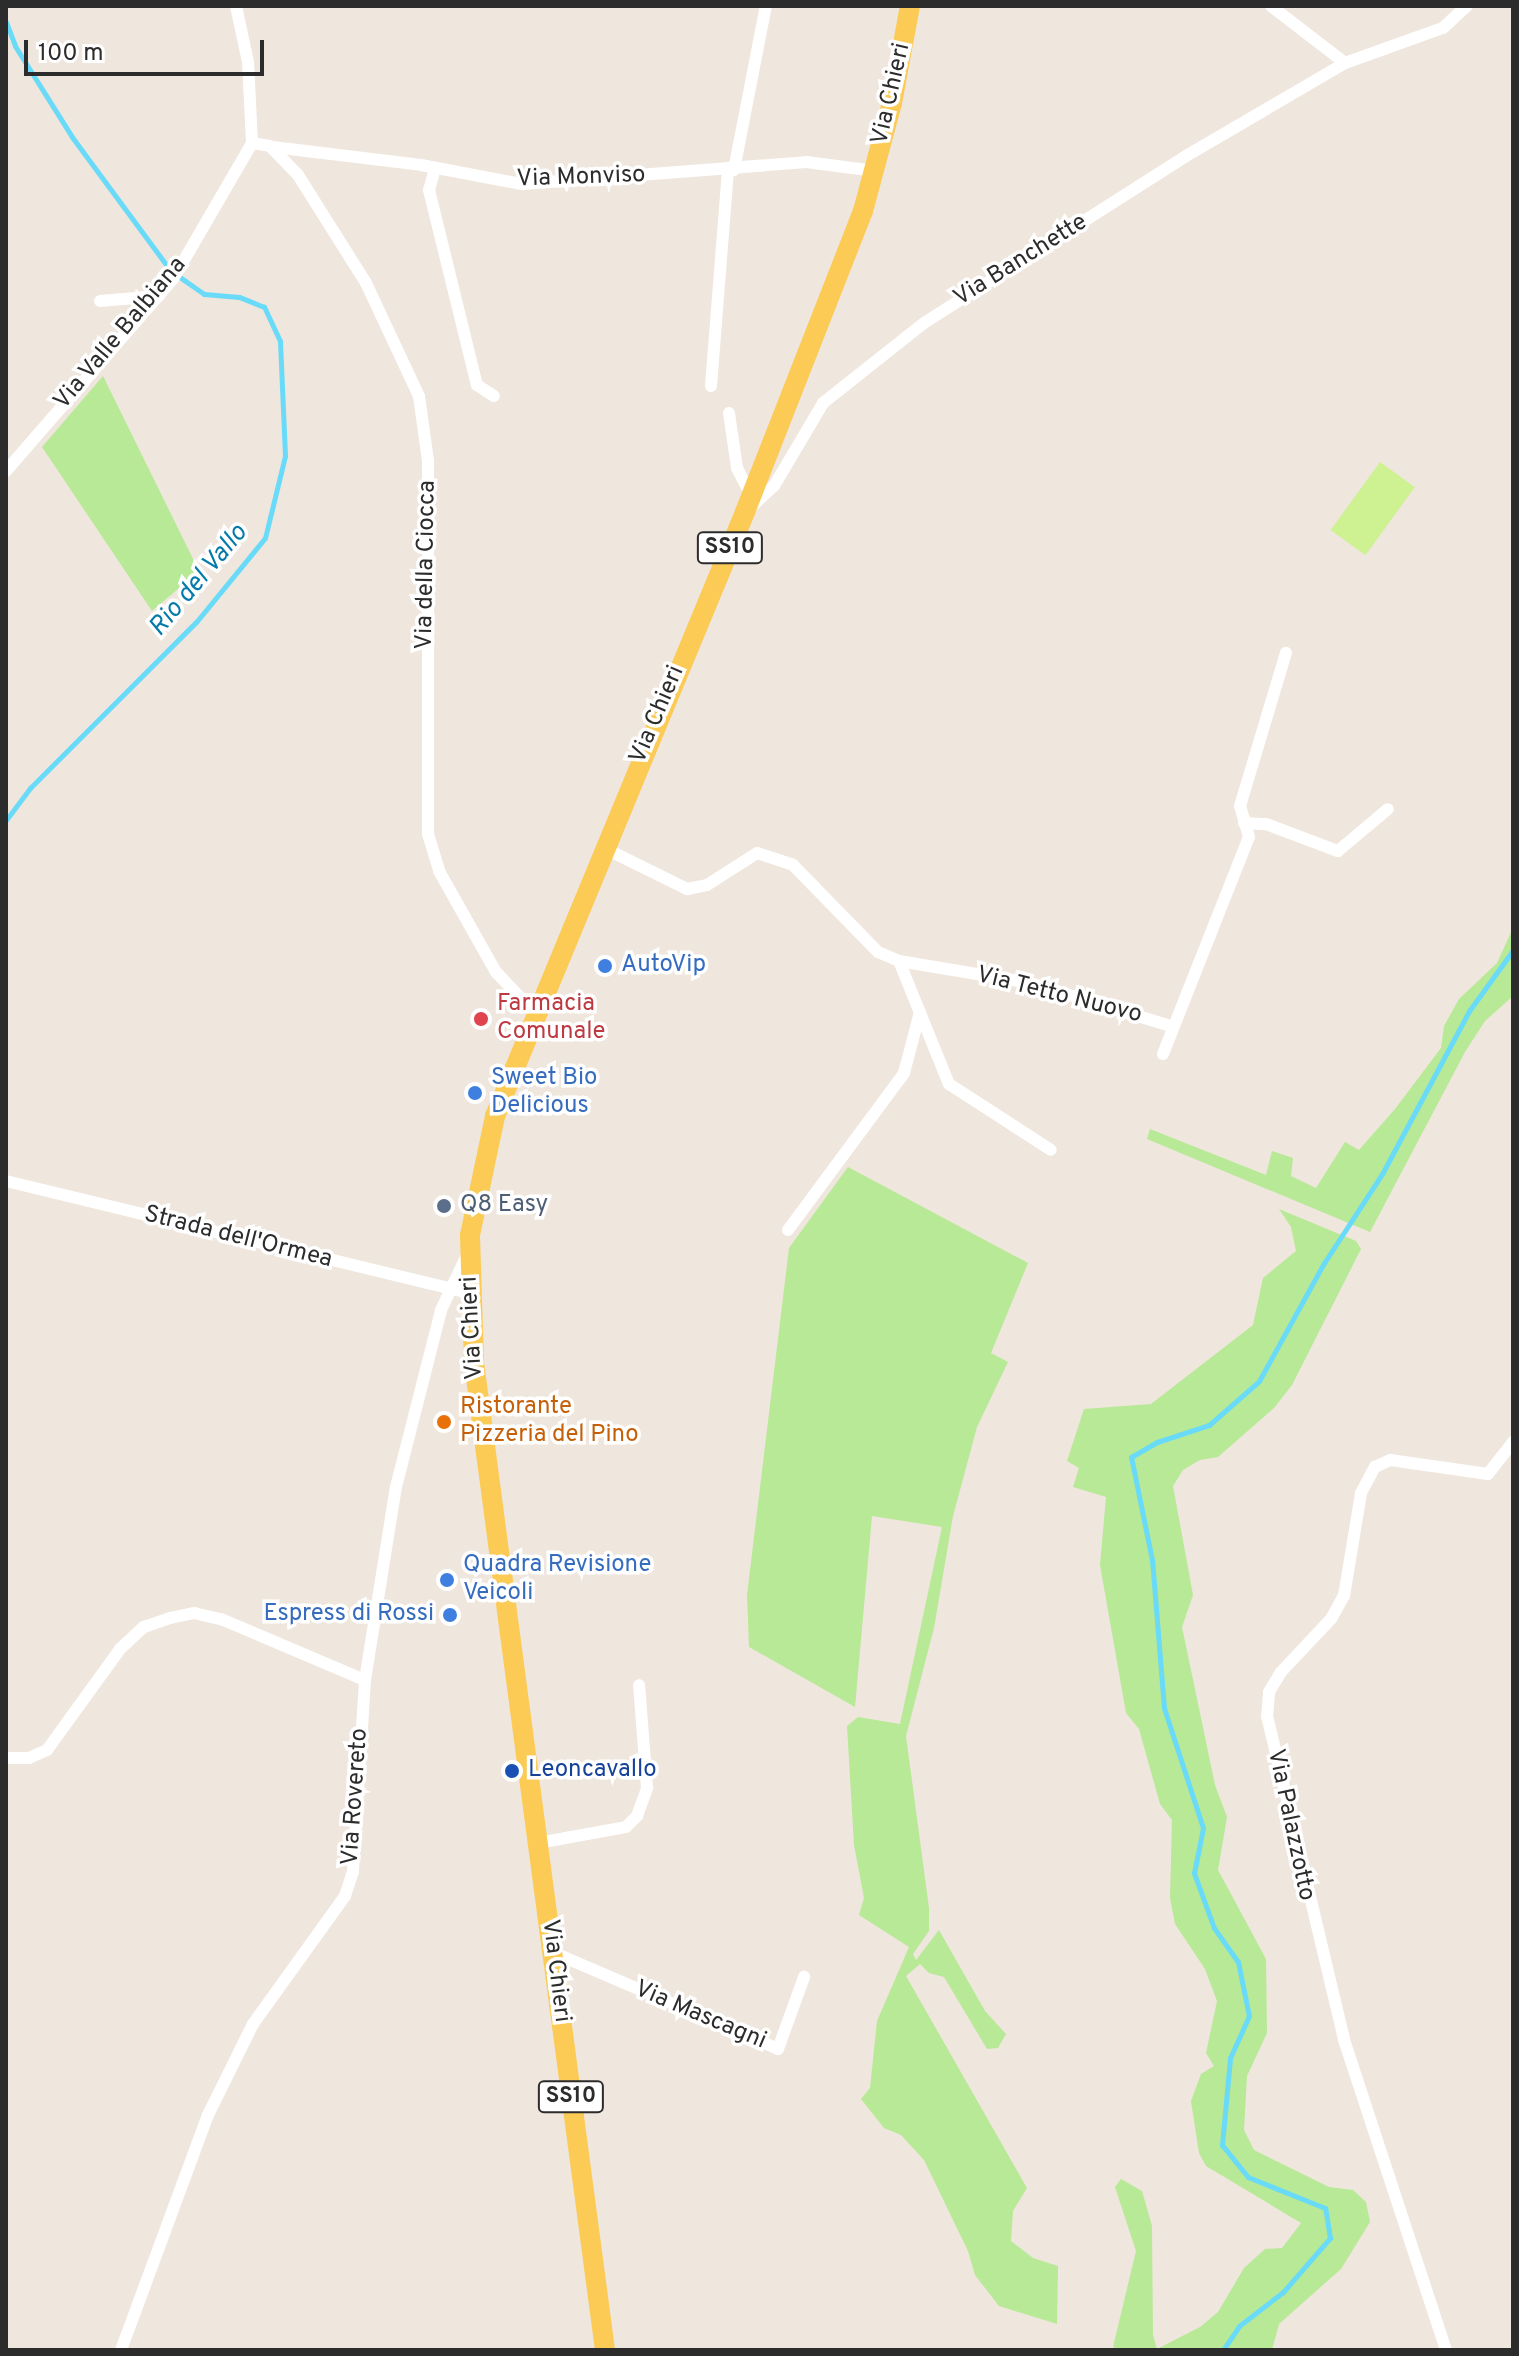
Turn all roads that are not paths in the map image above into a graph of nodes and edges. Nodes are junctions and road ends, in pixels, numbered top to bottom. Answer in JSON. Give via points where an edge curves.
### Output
{"nodes":[{"id":1,"x":236,"y":6,"type":"edge"},
{"id":2,"x":766,"y":6,"type":"edge"},
{"id":3,"x":910,"y":6,"type":"edge"},
{"id":4,"x":1271,"y":6,"type":"edge"},
{"id":5,"x":1467,"y":6,"type":"edge"},
{"id":6,"x":1345,"y":63,"type":"junction"},
{"id":7,"x":252,"y":143,"type":"junction"},
{"id":8,"x":270,"y":146,"type":"junction"},
{"id":9,"x":435,"y":168,"type":"junction"},
{"id":10,"x":731,"y":170,"type":"junction"},
{"id":11,"x":875,"y":171,"type":"junction"},
{"id":12,"x":159,"y":296,"type":"junction"},
{"id":13,"x":100,"y":301,"type":"dead end"},
{"id":14,"x":711,"y":386,"type":"dead end"},
{"id":15,"x":494,"y":396,"type":"dead end"},
{"id":16,"x":729,"y":413,"type":"dead end"},
{"id":17,"x":6,"y":471,"type":"edge"},
{"id":18,"x":748,"y":504,"type":"junction"},
{"id":19,"x":1286,"y":653,"type":"dead end"},
{"id":20,"x":1388,"y":809,"type":"dead end"},
{"id":21,"x":1244,"y":823,"type":"junction"},
{"id":22,"x":604,"y":848,"type":"junction"},
{"id":23,"x":899,"y":961,"type":"junction"},
{"id":24,"x":920,"y":1012,"type":"junction"},
{"id":25,"x":535,"y":1013,"type":"junction"},
{"id":26,"x":1171,"y":1026,"type":"junction"},
{"id":27,"x":1163,"y":1054,"type":"dead end"},
{"id":28,"x":1051,"y":1150,"type":"dead end"},
{"id":29,"x":6,"y":1181,"type":"edge"},
{"id":30,"x":788,"y":1230,"type":"dead end"},
{"id":31,"x":470,"y":1250,"type":"junction"},
{"id":32,"x":448,"y":1287,"type":"junction"},
{"id":33,"x":470,"y":1293,"type":"junction"},
{"id":34,"x":1513,"y":1442,"type":"edge"},
{"id":35,"x":365,"y":1680,"type":"junction"},
{"id":36,"x":639,"y":1685,"type":"dead end"},
{"id":37,"x":6,"y":1758,"type":"edge"},
{"id":38,"x":538,"y":1843,"type":"junction"},
{"id":39,"x":552,"y":1952,"type":"junction"},
{"id":40,"x":804,"y":1977,"type":"dead end"},
{"id":41,"x":121,"y":2350,"type":"edge"},
{"id":42,"x":605,"y":2350,"type":"edge"},
{"id":43,"x":1446,"y":2350,"type":"edge"}],
"edges":[{"from":1,"to":7,"type":"street","via":[[248,62]]},
{"from":2,"to":10,"type":"street"},
{"from":3,"to":11,"type":"main road","name":"Via Chieri","number":"SS10"},
{"from":4,"to":6,"type":"street"},
{"from":5,"to":6,"type":"street","name":"Via Banchette","via":[[1443,28]]},
{"from":6,"to":18,"type":"street","name":"Via Banchette","via":[[1186,156],[924,323],[823,403],[774,486]]},
{"from":7,"to":8,"type":"street"},
{"from":7,"to":12,"type":"street","name":"Via Valle Balbiana"},
{"from":8,"to":9,"type":"street","name":"Via Monviso"},
{"from":8,"to":25,"type":"street","name":"Via della Ciocca","via":[[298,175],[366,283],[419,396],[428,461],[428,834],[439,871],[488,959],[503,984]]},
{"from":9,"to":10,"type":"street","name":"Via Monviso","via":[[522,184]]},
{"from":9,"to":15,"type":"street","via":[[429,190],[477,385]]},
{"from":10,"to":11,"type":"street","name":"Via Monviso","via":[[806,162]]},
{"from":10,"to":14,"type":"street"},
{"from":11,"to":18,"type":"main road","name":"Via Chieri","number":"SS10"},
{"from":12,"to":13,"type":"street"},
{"from":12,"to":17,"type":"street","name":"Via Valle Balbiana"},
{"from":16,"to":18,"type":"street"},
{"from":18,"to":22,"type":"main road","name":"Via Chieri","number":"SS10"},
{"from":19,"to":21,"type":"street","name":"Via Tetto Nuovo","via":[[1240,806]]},
{"from":20,"to":21,"type":"street","via":[[1338,851],[1266,824]]},
{"from":21,"to":26,"type":"street","name":"Via Tetto Nuovo","via":[[1249,837],[1194,988]]},
{"from":22,"to":23,"type":"street","name":"Via Tetto Nuovo","via":[[687,889],[707,885],[757,853],[793,865],[878,952]]},
{"from":22,"to":25,"type":"main road","name":"Via Chieri","number":"SS10"},
{"from":23,"to":24,"type":"street"},
{"from":23,"to":26,"type":"street","name":"Via Tetto Nuovo","via":[[1030,983]]},
{"from":24,"to":28,"type":"street","via":[[949,1084]]},
{"from":24,"to":30,"type":"street","via":[[904,1073]]},
{"from":25,"to":31,"type":"main road","name":"Via Chieri","number":"SS10","via":[[495,1116]]},
{"from":26,"to":27,"type":"street","name":"Via Tetto Nuovo"},
{"from":29,"to":32,"type":"street","name":"Strada dell'Ormea"},
{"from":31,"to":32,"type":"street","name":"Via Rovereto"},
{"from":31,"to":33,"type":"main road","name":"Via Chieri","number":"SS10"},
{"from":32,"to":33,"type":"street","name":"Strada dell'Ormea"},
{"from":32,"to":35,"type":"street","name":"Via Rovereto","via":[[396,1487]]},
{"from":33,"to":38,"type":"main road","name":"Via Chieri","number":"SS10","via":[[489,1488]]},
{"from":34,"to":43,"type":"street","name":"Via Palazzotto","via":[[1488,1474],[1390,1460],[1375,1467],[1361,1493],[1344,1596],[1331,1619],[1281,1672],[1269,1692],[1267,1717],[1344,2039]]},
{"from":35,"to":37,"type":"street","via":[[221,1619],[194,1613],[170,1618],[144,1627],[120,1649],[47,1750],[29,1758]]},
{"from":35,"to":41,"type":"street","name":"Via Rovereto","via":[[357,1840],[345,1896],[253,2024],[175,2195]]},
{"from":36,"to":38,"type":"street","via":[[647,1788],[637,1816],[626,1827]]},
{"from":38,"to":39,"type":"main road","name":"Via Chieri","number":"SS10"},
{"from":39,"to":40,"type":"street","name":"Via Mascagni","via":[[778,2049]]},
{"from":39,"to":42,"type":"main road","name":"Via Chieri","number":"SS10"}]}
